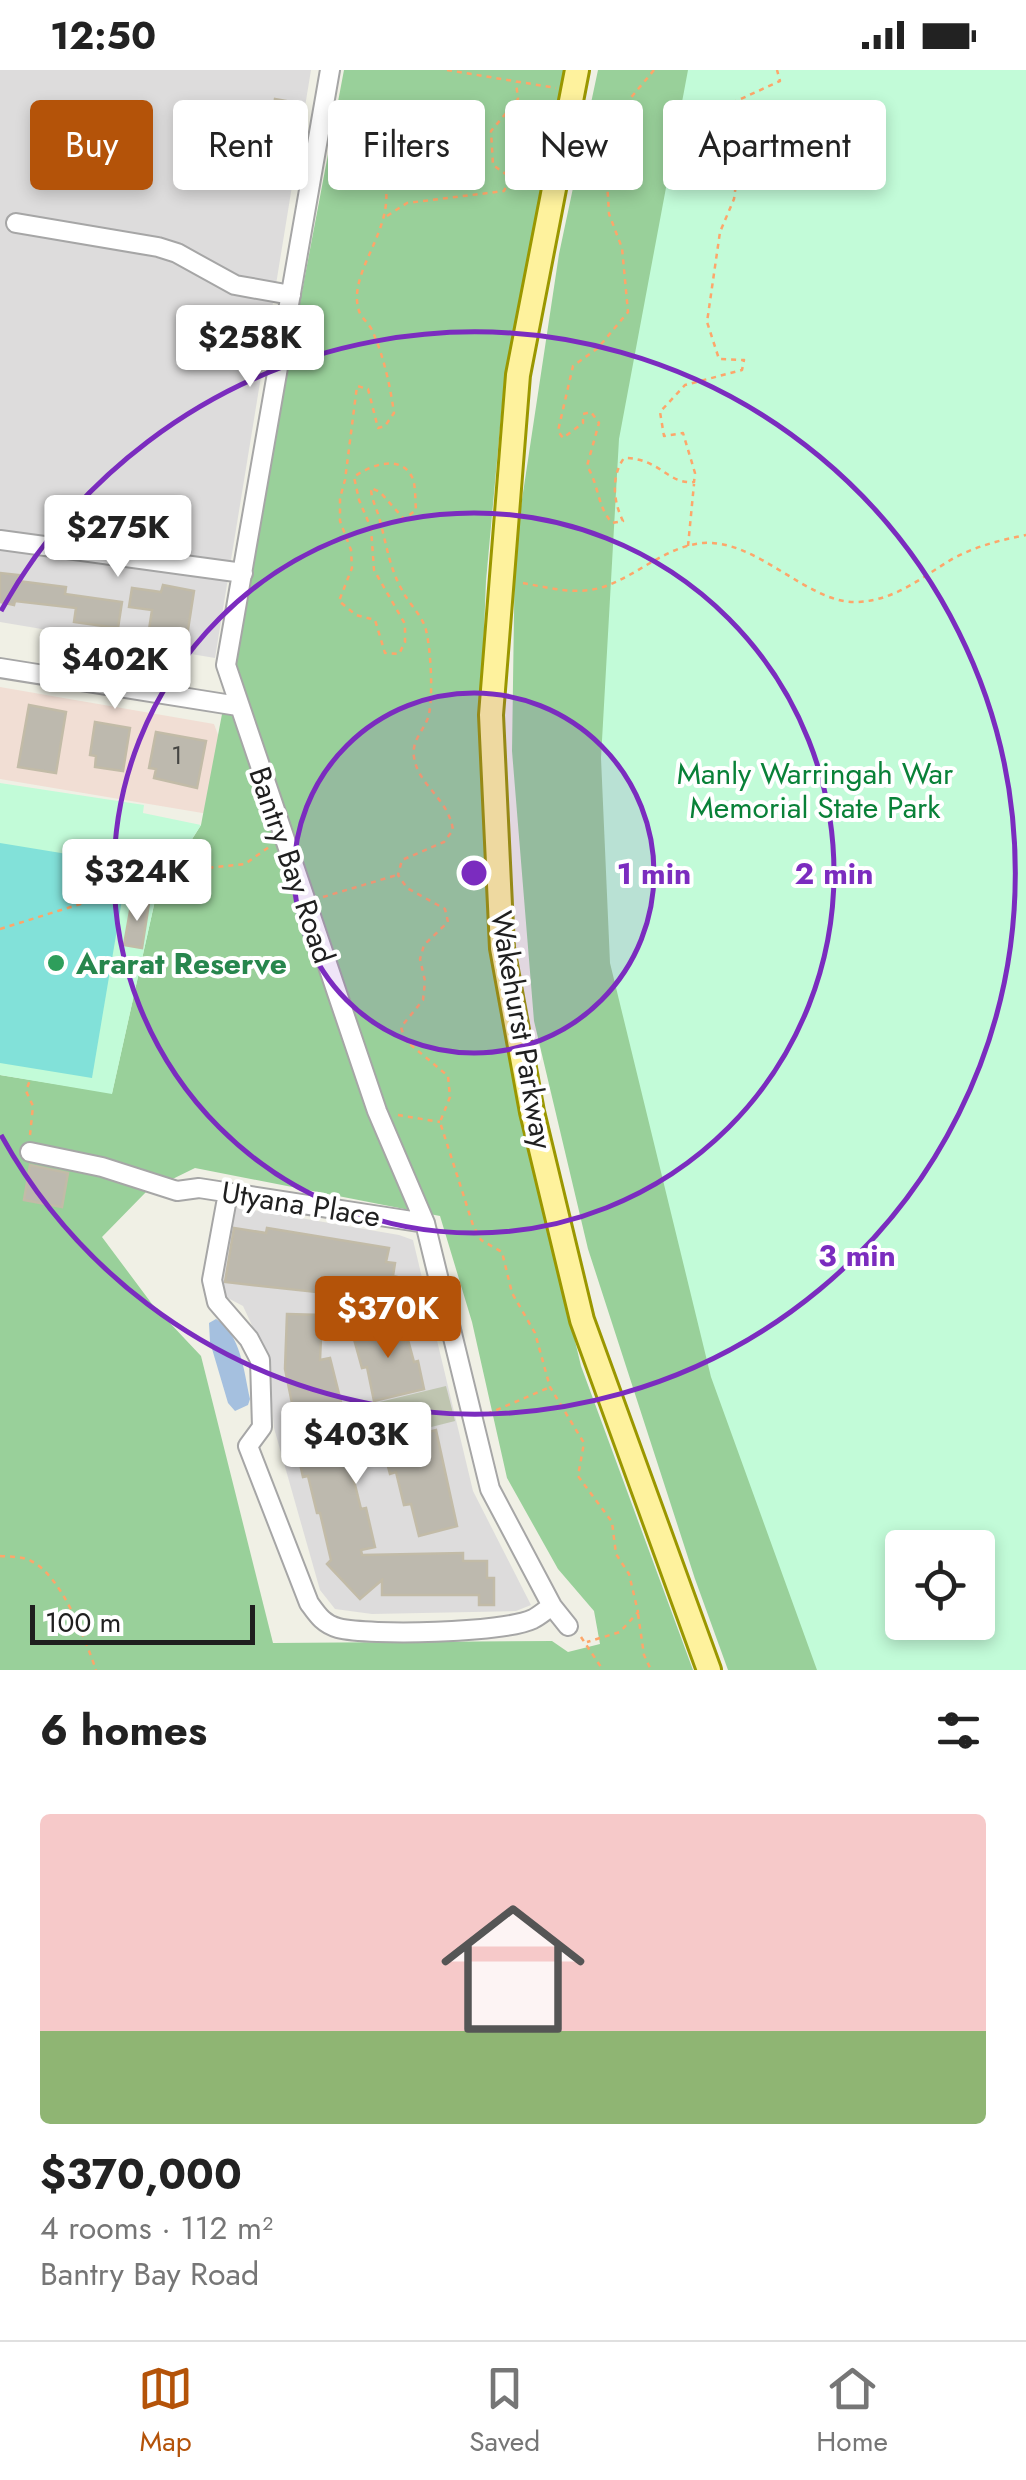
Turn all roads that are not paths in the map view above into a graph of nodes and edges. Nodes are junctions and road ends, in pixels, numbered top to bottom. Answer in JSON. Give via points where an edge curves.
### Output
{"nodes":[{"id":1,"x":328,"y":70,"type":"edge"},
{"id":2,"x":575,"y":80,"type":"edge"},
{"id":3,"x":16,"y":223,"type":"dead end"},
{"id":4,"x":291,"y":294,"type":"junction"},
{"id":5,"x":0,"y":540,"type":"edge"},
{"id":6,"x":242,"y":573,"type":"junction"},
{"id":7,"x":0,"y":668,"type":"edge"},
{"id":8,"x":238,"y":706,"type":"junction"},
{"id":9,"x":30,"y":1152,"type":"road end"},
{"id":10,"x":228,"y":1192,"type":"junction"},
{"id":11,"x":425,"y":1223,"type":"junction"},
{"id":12,"x":552,"y":1606,"type":"junction"},
{"id":13,"x":568,"y":1626,"type":"road end"},
{"id":14,"x":709,"y":1670,"type":"edge"}],
"edges":[{"from":1,"to":4,"type":"street","name":"Bantry Bay Road"},
{"from":2,"to":14,"type":"main road","name":"Wakehurst Parkway","via":[[518,375],[491,716],[502,948],[532,1112],[582,1320]]},
{"from":3,"to":4,"type":"street","via":[[158,247],[236,284]]},
{"from":4,"to":6,"type":"street","name":"Bantry Bay Road"},
{"from":5,"to":6,"type":"street"},
{"from":6,"to":8,"type":"street","name":"Bantry Bay Road","via":[[226,664]]},
{"from":7,"to":8,"type":"street"},
{"from":8,"to":11,"type":"street","name":"Bantry Bay Road","via":[[377,1111]]},
{"from":9,"to":10,"type":"street","name":"Utyana Place","via":[[177,1191]]},
{"from":10,"to":11,"type":"street","name":"Utyana Place"},
{"from":10,"to":12,"type":"street","via":[[212,1280],[217,1302],[260,1360],[262,1427],[248,1446],[320,1619],[366,1632],[509,1626]]},
{"from":11,"to":12,"type":"street","name":"Bantry Bay Road","via":[[490,1489]]},
{"from":12,"to":13,"type":"street","name":"Bantry Bay Road"}]}
